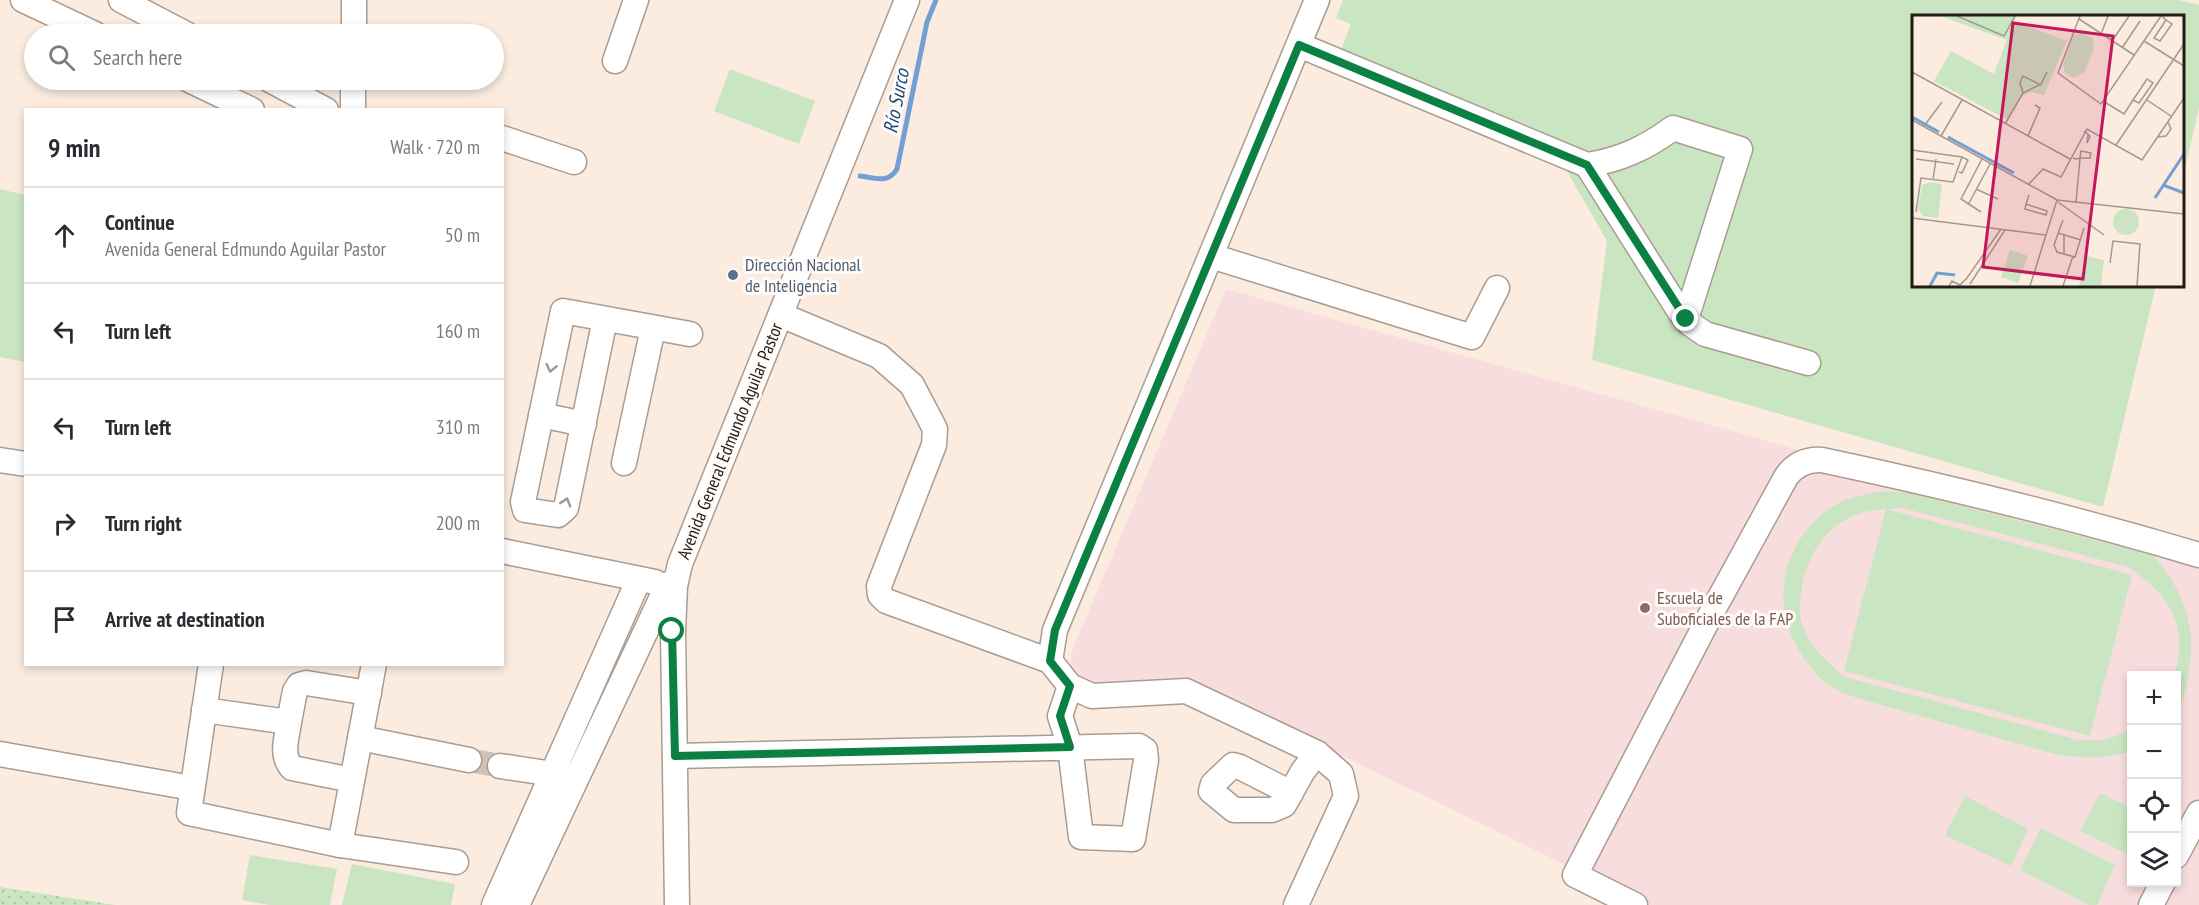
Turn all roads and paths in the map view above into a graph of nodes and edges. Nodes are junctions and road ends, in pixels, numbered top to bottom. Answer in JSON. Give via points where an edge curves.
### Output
{"nodes":[{"id":1,"x":23,"y":0,"type":"edge"},
{"id":2,"x":122,"y":0,"type":"edge"},
{"id":3,"x":354,"y":0,"type":"edge"},
{"id":4,"x":636,"y":0,"type":"edge"},
{"id":5,"x":907,"y":0,"type":"edge"},
{"id":6,"x":1317,"y":0,"type":"edge"},
{"id":7,"x":74,"y":24,"type":"edge"},
{"id":8,"x":167,"y":24,"type":"edge"},
{"id":9,"x":354,"y":24,"type":"edge"},
{"id":10,"x":1299,"y":45,"type":"junction"},
{"id":11,"x":615,"y":61,"type":"dead end"},
{"id":12,"x":210,"y":90,"type":"edge"},
{"id":13,"x":289,"y":90,"type":"edge"},
{"id":14,"x":353,"y":90,"type":"edge"},
{"id":15,"x":248,"y":108,"type":"edge"},
{"id":16,"x":322,"y":108,"type":"edge"},
{"id":17,"x":353,"y":108,"type":"edge"},
{"id":18,"x":504,"y":139,"type":"edge"},
{"id":19,"x":574,"y":162,"type":"dead end"},
{"id":20,"x":1587,"y":165,"type":"junction"},
{"id":21,"x":1211,"y":256,"type":"junction"},
{"id":22,"x":1497,"y":288,"type":"dead end"},
{"id":23,"x":781,"y":315,"type":"junction"},
{"id":24,"x":605,"y":319,"type":"junction"},
{"id":25,"x":1686,"y":319,"type":"junction"},
{"id":26,"x":653,"y":328,"type":"junction"},
{"id":27,"x":690,"y":334,"type":"dead end"},
{"id":28,"x":1808,"y":363,"type":"dead end"},
{"id":29,"x":541,"y":415,"type":"junction"},
{"id":30,"x":584,"y":424,"type":"junction"},
{"id":31,"x":0,"y":460,"type":"edge"},
{"id":32,"x":24,"y":464,"type":"edge"},
{"id":33,"x":624,"y":464,"type":"dead end"},
{"id":34,"x":504,"y":550,"type":"edge"},
{"id":35,"x":2199,"y":555,"type":"edge"},
{"id":36,"x":639,"y":579,"type":"junction"},
{"id":37,"x":671,"y":585,"type":"junction"},
{"id":38,"x":1050,"y":661,"type":"junction"},
{"id":39,"x":211,"y":666,"type":"edge"},
{"id":40,"x":374,"y":666,"type":"edge"},
{"id":41,"x":1070,"y":686,"type":"junction"},
{"id":42,"x":369,"y":693,"type":"junction"},
{"id":43,"x":204,"y":710,"type":"junction"},
{"id":44,"x":289,"y":722,"type":"junction"},
{"id":45,"x":360,"y":738,"type":"junction"},
{"id":46,"x":1070,"y":747,"type":"junction"},
{"id":47,"x":0,"y":753,"type":"edge"},
{"id":48,"x":1317,"y":753,"type":"junction"},
{"id":49,"x":675,"y":756,"type":"junction"},
{"id":50,"x":469,"y":760,"type":"tunnel mouth"},
{"id":51,"x":500,"y":766,"type":"tunnel mouth"},
{"id":52,"x":552,"y":773,"type":"junction"},
{"id":53,"x":577,"y":777,"type":"junction"},
{"id":54,"x":352,"y":780,"type":"junction"},
{"id":55,"x":192,"y":788,"type":"junction"},
{"id":56,"x":1291,"y":793,"type":"dead end"},
{"id":57,"x":2199,"y":813,"type":"edge"},
{"id":58,"x":339,"y":845,"type":"junction"},
{"id":59,"x":2181,"y":847,"type":"edge"},
{"id":60,"x":456,"y":862,"type":"dead end"},
{"id":61,"x":2160,"y":887,"type":"edge"},
{"id":62,"x":1606,"y":899,"type":"edge"},
{"id":63,"x":494,"y":905,"type":"edge"},
{"id":64,"x":518,"y":905,"type":"edge"},
{"id":65,"x":677,"y":905,"type":"edge"},
{"id":66,"x":1296,"y":905,"type":"edge"},
{"id":67,"x":1635,"y":905,"type":"edge"},
{"id":68,"x":2151,"y":905,"type":"edge"}],
"edges":[{"from":1,"to":7,"type":"street"},
{"from":2,"to":8,"type":"street"},
{"from":3,"to":9,"type":"street"},
{"from":4,"to":11,"type":"street"},
{"from":5,"to":23,"type":"street","name":"Avenida General Edmundo Aguilar Pastor"},
{"from":6,"to":10,"type":"street"},
{"from":10,"to":20,"type":"street"},
{"from":10,"to":21,"type":"street"},
{"from":12,"to":15,"type":"street"},
{"from":13,"to":16,"type":"street"},
{"from":14,"to":17,"type":"street"},
{"from":18,"to":19,"type":"street"},
{"from":20,"to":25,"type":"street"},
{"from":20,"to":25,"type":"street","via":[[1633,153],[1673,128],[1740,149]]},
{"from":21,"to":22,"type":"street","via":[[1472,337]]},
{"from":21,"to":38,"type":"street","via":[[1055,630]]},
{"from":23,"to":37,"type":"street","name":"Avenida General Edmundo Aguilar Pastor"},
{"from":23,"to":38,"type":"street","via":[[879,356],[912,386],[934,429],[934,445],[879,586],[880,595],[886,601]]},
{"from":24,"to":26,"type":"street"},
{"from":24,"to":29,"type":"street","one_way":true,"via":[[563,311]]},
{"from":24,"to":30,"type":"street"},
{"from":25,"to":28,"type":"street","via":[[1705,334]]},
{"from":26,"to":27,"type":"street"},
{"from":26,"to":33,"type":"street"},
{"from":29,"to":30,"type":"street"},
{"from":29,"to":30,"type":"street","one_way":true,"via":[[523,502],[525,510],[558,515],[566,508]]},
{"from":31,"to":32,"type":"street"},
{"from":34,"to":36,"type":"street"},
{"from":35,"to":62,"type":"street","via":[[1908,478],[1822,460],[1800,464],[1780,487],[1575,875]]},
{"from":36,"to":37,"type":"street"},
{"from":36,"to":52,"type":"street"},
{"from":37,"to":49,"type":"street","name":"Avenida General Edmundo Aguilar Pastor"},
{"from":37,"to":53,"type":"street"},
{"from":38,"to":41,"type":"street"},
{"from":39,"to":43,"type":"street"},
{"from":40,"to":42,"type":"street"},
{"from":41,"to":46,"type":"street","via":[[1060,716]]},
{"from":41,"to":48,"type":"street","via":[[1092,696],[1186,691]]},
{"from":42,"to":44,"type":"street","via":[[299,685]]},
{"from":42,"to":45,"type":"street"},
{"from":43,"to":44,"type":"street"},
{"from":43,"to":55,"type":"street"},
{"from":44,"to":54,"type":"street","via":[[285,755],[292,768]]},
{"from":45,"to":50,"type":"street"},
{"from":45,"to":54,"type":"street"},
{"from":46,"to":46,"type":"street","via":[[1081,837],[1133,839],[1145,750],[1139,746]]},
{"from":46,"to":49,"type":"street"},
{"from":47,"to":55,"type":"street"},
{"from":48,"to":56,"type":"street"},
{"from":48,"to":66,"type":"street","via":[[1341,774],[1346,796]]},
{"from":49,"to":65,"type":"street","name":"Avenida General Edmundo Aguilar Pastor"},
{"from":51,"to":52,"type":"street"},
{"from":52,"to":53,"type":"street"},
{"from":52,"to":63,"type":"street"},
{"from":53,"to":64,"type":"street"},
{"from":54,"to":58,"type":"street"},
{"from":55,"to":58,"type":"street","via":[[192,814]]},
{"from":57,"to":59,"type":"street"},
{"from":58,"to":60,"type":"street"},
{"from":61,"to":68,"type":"street"},
{"from":62,"to":67,"type":"street"}]}
